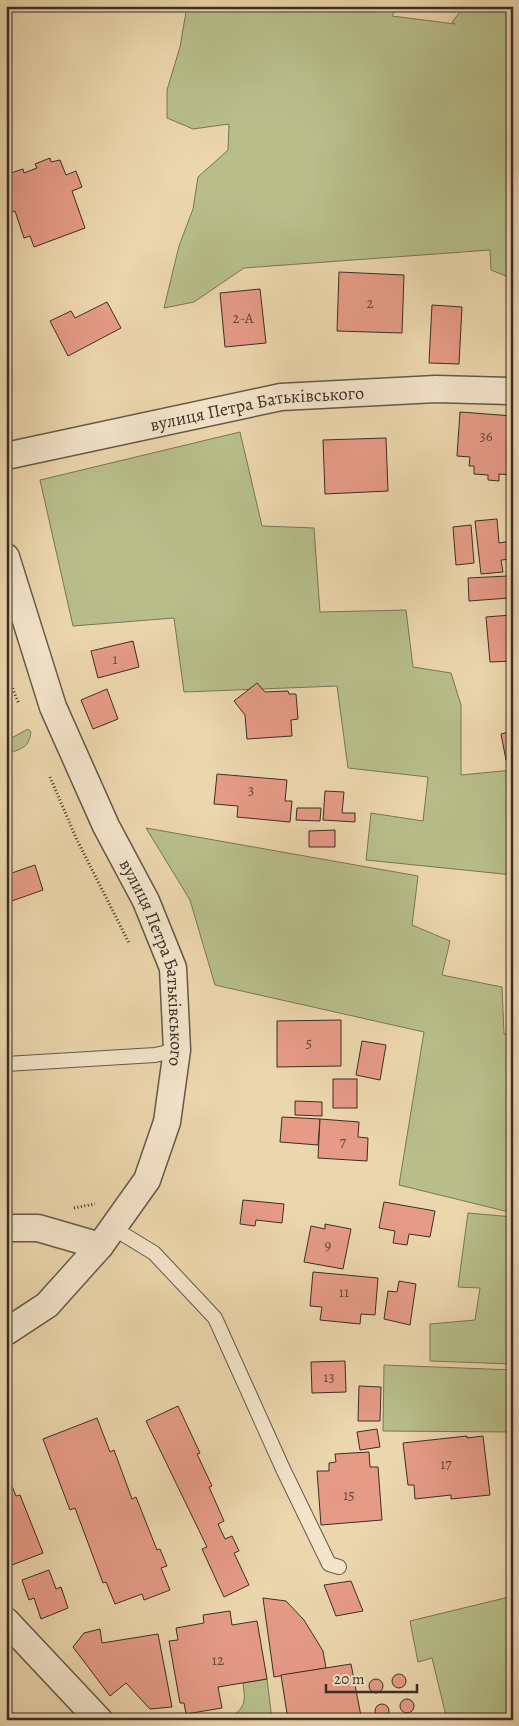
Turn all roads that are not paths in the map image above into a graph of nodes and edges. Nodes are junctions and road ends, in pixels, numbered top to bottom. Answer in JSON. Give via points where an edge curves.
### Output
{"nodes":[{"id":1,"x":513,"y":392,"type":"edge"},
{"id":2,"x":6,"y":456,"type":"edge"},
{"id":3,"x":6,"y":557,"type":"edge"},
{"id":4,"x":177,"y":1050,"type":"junction"},
{"id":5,"x":6,"y":1064,"type":"edge"},
{"id":6,"x":6,"y":1228,"type":"edge"},
{"id":7,"x":107,"y":1237,"type":"junction"},
{"id":8,"x":6,"y":1332,"type":"edge"},
{"id":9,"x":340,"y":1567,"type":"dead end"},
{"id":10,"x":6,"y":1621,"type":"edge"},
{"id":11,"x":99,"y":1720,"type":"edge"}],
"edges":[{"from":1,"to":2,"type":"street","name":"вулиця Петра Батьківського","via":[[436,389],[281,397]]},
{"from":3,"to":4,"type":"street","name":"вулиця Петра Батьківського","via":[[53,707],[106,826],[146,901],[173,968]]},
{"from":4,"to":5,"type":"lane","via":[[155,1055]]},
{"from":4,"to":7,"type":"street","name":"вулиця Петра Батьківського","via":[[167,1122],[147,1180]]},
{"from":6,"to":7,"type":"street","via":[[38,1228]]},
{"from":7,"to":8,"type":"street","name":"вулиця Петра Батьківського","via":[[47,1305]]},
{"from":7,"to":9,"type":"lane","via":[[154,1252],[214,1318],[330,1564]]},
{"from":10,"to":11,"type":"street"}]}
